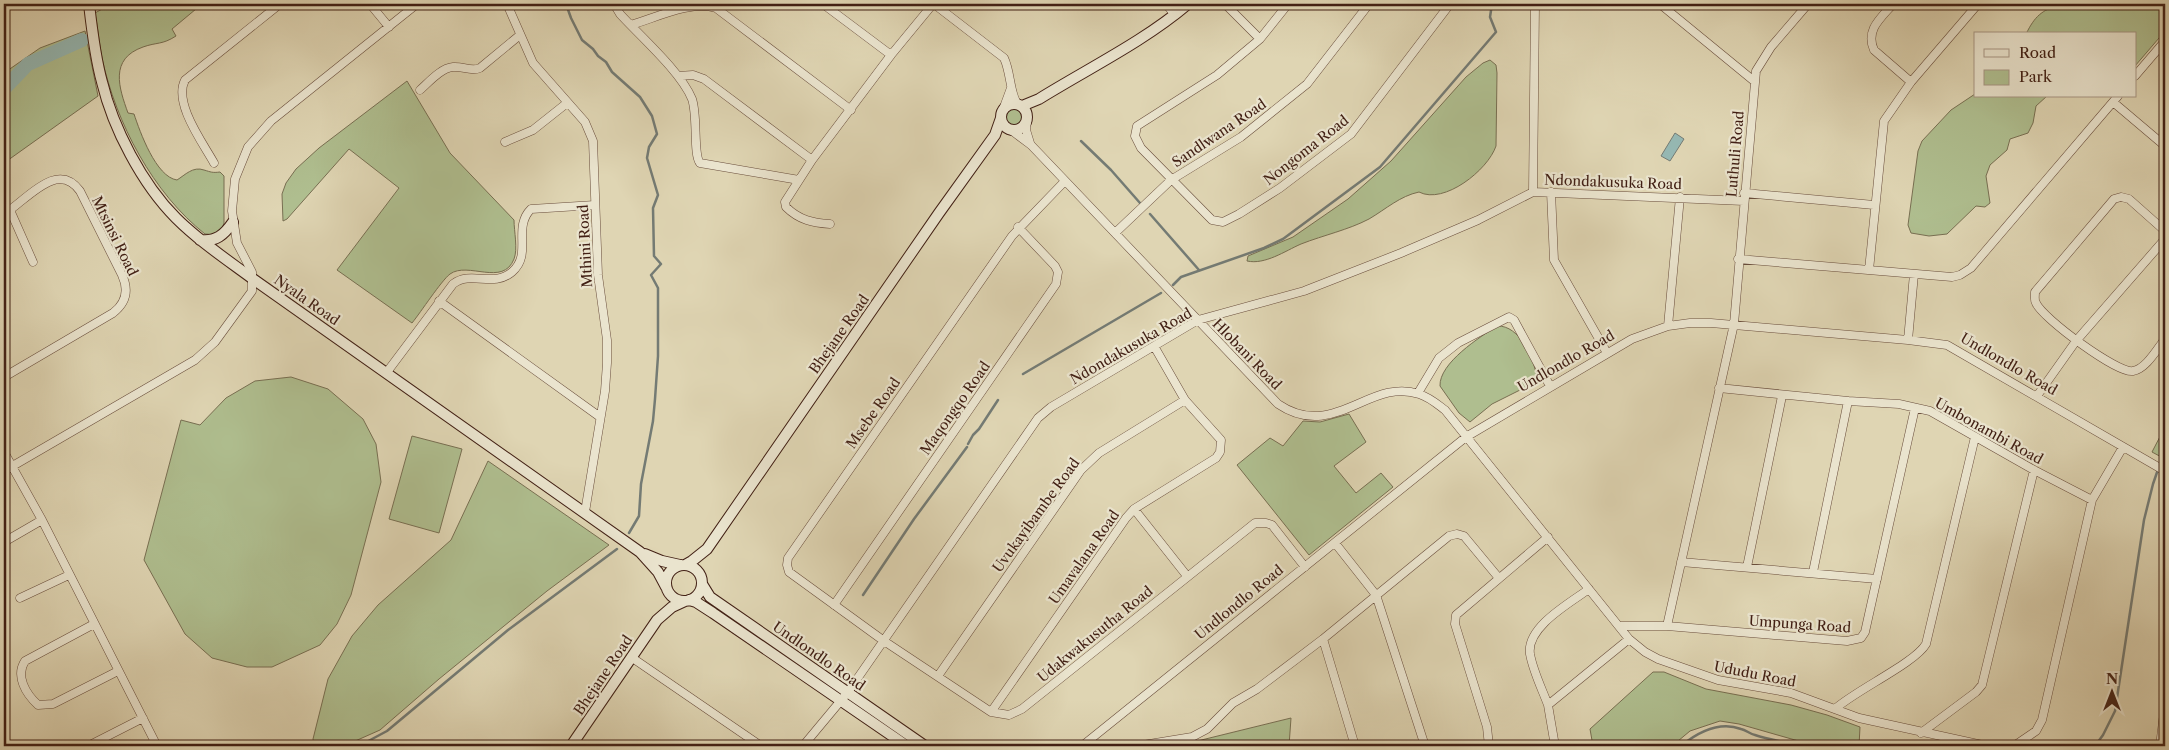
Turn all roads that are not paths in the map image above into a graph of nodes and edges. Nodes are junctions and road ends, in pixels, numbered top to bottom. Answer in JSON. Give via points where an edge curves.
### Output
{"nodes":[{"id":1,"x":89,"y":4,"type":"edge"},
{"id":2,"x":280,"y":4,"type":"edge"},
{"id":3,"x":370,"y":4,"type":"edge"},
{"id":4,"x":417,"y":4,"type":"edge"},
{"id":5,"x":507,"y":4,"type":"edge"},
{"id":6,"x":614,"y":4,"type":"edge"},
{"id":7,"x":823,"y":4,"type":"edge"},
{"id":8,"x":933,"y":4,"type":"edge"},
{"id":9,"x":1166,"y":4,"type":"edge"},
{"id":10,"x":1188,"y":4,"type":"edge"},
{"id":11,"x":1225,"y":4,"type":"edge"},
{"id":12,"x":1288,"y":4,"type":"edge"},
{"id":13,"x":1369,"y":4,"type":"edge"},
{"id":14,"x":1450,"y":4,"type":"edge"},
{"id":15,"x":1535,"y":4,"type":"edge"},
{"id":16,"x":1660,"y":4,"type":"edge"},
{"id":17,"x":1808,"y":4,"type":"edge"},
{"id":18,"x":1893,"y":4,"type":"edge"},
{"id":19,"x":1978,"y":4,"type":"edge"},
{"id":20,"x":1175,"y":15,"type":"junction"},
{"id":21,"x":630,"y":26,"type":"junction"},
{"id":22,"x":389,"y":27,"type":"junction"},
{"id":23,"x":520,"y":35,"type":"junction"},
{"id":24,"x":1260,"y":39,"type":"junction"},
{"id":25,"x":2165,"y":41,"type":"edge"},
{"id":26,"x":891,"y":55,"type":"junction"},
{"id":27,"x":2136,"y":75,"type":"edge"},
{"id":28,"x":678,"y":76,"type":"junction"},
{"id":29,"x":1754,"y":81,"type":"junction"},
{"id":30,"x":1911,"y":82,"type":"junction"},
{"id":31,"x":1011,"y":88,"type":"junction"},
{"id":32,"x":420,"y":90,"type":"dead end"},
{"id":33,"x":2116,"y":99,"type":"edge"},
{"id":34,"x":567,"y":103,"type":"junction"},
{"id":35,"x":1004,"y":108,"type":"junction"},
{"id":36,"x":851,"y":110,"type":"junction"},
{"id":37,"x":1024,"y":111,"type":"junction"},
{"id":38,"x":1001,"y":118,"type":"junction"},
{"id":39,"x":1010,"y":129,"type":"junction"},
{"id":40,"x":995,"y":135,"type":"junction"},
{"id":41,"x":505,"y":142,"type":"dead end"},
{"id":42,"x":2164,"y":143,"type":"edge"},
{"id":43,"x":1031,"y":145,"type":"junction"},
{"id":44,"x":812,"y":160,"type":"junction"},
{"id":45,"x":214,"y":163,"type":"dead end"},
{"id":46,"x":798,"y":180,"type":"junction"},
{"id":47,"x":1171,"y":180,"type":"junction"},
{"id":48,"x":1064,"y":182,"type":"junction"},
{"id":49,"x":1533,"y":192,"type":"junction"},
{"id":50,"x":1551,"y":192,"type":"junction"},
{"id":51,"x":1680,"y":197,"type":"junction"},
{"id":52,"x":1744,"y":197,"type":"junction"},
{"id":53,"x":595,"y":205,"type":"junction"},
{"id":54,"x":1874,"y":205,"type":"junction"},
{"id":55,"x":7,"y":212,"type":"edge"},
{"id":56,"x":232,"y":222,"type":"junction"},
{"id":57,"x":830,"y":224,"type":"dead end"},
{"id":58,"x":1018,"y":227,"type":"junction"},
{"id":59,"x":2165,"y":231,"type":"edge"},
{"id":60,"x":1115,"y":233,"type":"junction"},
{"id":61,"x":2165,"y":239,"type":"edge"},
{"id":62,"x":200,"y":240,"type":"junction"},
{"id":63,"x":1738,"y":259,"type":"junction"},
{"id":64,"x":33,"y":262,"type":"dead end"},
{"id":65,"x":1869,"y":270,"type":"junction"},
{"id":66,"x":1914,"y":274,"type":"junction"},
{"id":67,"x":253,"y":279,"type":"junction"},
{"id":68,"x":439,"y":301,"type":"junction"},
{"id":69,"x":1198,"y":320,"type":"junction"},
{"id":70,"x":1734,"y":324,"type":"junction"},
{"id":71,"x":1668,"y":326,"type":"junction"},
{"id":72,"x":2165,"y":339,"type":"edge"},
{"id":73,"x":1908,"y":340,"type":"junction"},
{"id":74,"x":2076,"y":341,"type":"junction"},
{"id":75,"x":1154,"y":346,"type":"junction"},
{"id":76,"x":1607,"y":353,"type":"junction"},
{"id":77,"x":386,"y":372,"type":"junction"},
{"id":78,"x":4,"y":377,"type":"edge"},
{"id":79,"x":1550,"y":386,"type":"junction"},
{"id":80,"x":1719,"y":388,"type":"junction"},
{"id":81,"x":1418,"y":393,"type":"junction"},
{"id":82,"x":1782,"y":396,"type":"junction"},
{"id":83,"x":2037,"y":396,"type":"junction"},
{"id":84,"x":1185,"y":400,"type":"junction"},
{"id":85,"x":1848,"y":401,"type":"junction"},
{"id":86,"x":1915,"y":408,"type":"junction"},
{"id":87,"x":600,"y":417,"type":"junction"},
{"id":88,"x":1466,"y":437,"type":"junction"},
{"id":89,"x":1976,"y":437,"type":"junction"},
{"id":90,"x":2123,"y":447,"type":"junction"},
{"id":91,"x":4,"y":452,"type":"edge"},
{"id":92,"x":12,"y":466,"type":"junction"},
{"id":93,"x":2034,"y":470,"type":"junction"},
{"id":94,"x":4,"y":471,"type":"edge"},
{"id":95,"x":2165,"y":471,"type":"edge"},
{"id":96,"x":2092,"y":500,"type":"junction"},
{"id":97,"x":1134,"y":509,"type":"junction"},
{"id":98,"x":585,"y":512,"type":"junction"},
{"id":99,"x":42,"y":520,"type":"junction"},
{"id":100,"x":1548,"y":537,"type":"junction"},
{"id":101,"x":4,"y":542,"type":"edge"},
{"id":102,"x":1335,"y":543,"type":"junction"},
{"id":103,"x":707,"y":549,"type":"junction"},
{"id":104,"x":640,"y":552,"type":"junction"},
{"id":105,"x":1680,"y":562,"type":"junction"},
{"id":106,"x":683,"y":565,"type":"junction"},
{"id":107,"x":1305,"y":567,"type":"junction"},
{"id":108,"x":1747,"y":567,"type":"junction"},
{"id":109,"x":1813,"y":572,"type":"junction"},
{"id":110,"x":69,"y":575,"type":"junction"},
{"id":111,"x":1187,"y":576,"type":"junction"},
{"id":112,"x":1498,"y":577,"type":"junction"},
{"id":113,"x":1877,"y":579,"type":"junction"},
{"id":114,"x":701,"y":580,"type":"junction"},
{"id":115,"x":667,"y":589,"type":"junction"},
{"id":116,"x":1589,"y":589,"type":"junction"},
{"id":117,"x":1376,"y":595,"type":"junction"},
{"id":118,"x":20,"y":598,"type":"dead end"},
{"id":119,"x":687,"y":601,"type":"junction"},
{"id":120,"x":834,"y":605,"type":"junction"},
{"id":121,"x":657,"y":620,"type":"junction"},
{"id":122,"x":94,"y":624,"type":"junction"},
{"id":123,"x":1620,"y":626,"type":"junction"},
{"id":124,"x":1666,"y":626,"type":"junction"},
{"id":125,"x":1323,"y":639,"type":"junction"},
{"id":126,"x":1629,"y":639,"type":"junction"},
{"id":127,"x":884,"y":640,"type":"junction"},
{"id":128,"x":631,"y":657,"type":"junction"},
{"id":129,"x":118,"y":671,"type":"junction"},
{"id":130,"x":938,"y":676,"type":"junction"},
{"id":131,"x":848,"y":692,"type":"junction"},
{"id":132,"x":840,"y":701,"type":"junction"},
{"id":133,"x":2165,"y":704,"type":"edge"},
{"id":134,"x":1548,"y":705,"type":"junction"},
{"id":135,"x":1835,"y":709,"type":"junction"},
{"id":136,"x":991,"y":712,"type":"junction"},
{"id":137,"x":143,"y":718,"type":"junction"},
{"id":138,"x":1921,"y":733,"type":"junction"},
{"id":139,"x":88,"y":746,"type":"edge"},
{"id":140,"x":158,"y":746,"type":"edge"},
{"id":141,"x":571,"y":746,"type":"edge"},
{"id":142,"x":761,"y":746,"type":"edge"},
{"id":143,"x":803,"y":746,"type":"edge"},
{"id":144,"x":907,"y":746,"type":"edge"},
{"id":145,"x":925,"y":746,"type":"edge"},
{"id":146,"x":1082,"y":746,"type":"edge"},
{"id":147,"x":1137,"y":746,"type":"edge"},
{"id":148,"x":1356,"y":746,"type":"edge"},
{"id":149,"x":1425,"y":746,"type":"edge"},
{"id":150,"x":1489,"y":746,"type":"edge"},
{"id":151,"x":1555,"y":746,"type":"edge"},
{"id":152,"x":1987,"y":746,"type":"edge"},
{"id":153,"x":2014,"y":746,"type":"edge"},
{"id":154,"x":2160,"y":746,"type":"edge"}],
"edges":[{"from":1,"to":62,"type":"main road","via":[[101,81],[111,112],[147,182],[163,204]]},
{"from":2,"to":45,"type":"street","via":[[185,80],[182,86],[187,114]]},
{"from":3,"to":22,"type":"street"},
{"from":4,"to":22,"type":"street","name":"Nyala Road"},
{"from":5,"to":23,"type":"street","name":"Mthini Road"},
{"from":6,"to":21,"type":"street"},
{"from":7,"to":26,"type":"street"},
{"from":8,"to":26,"type":"street"},
{"from":8,"to":31,"type":"street","via":[[1004,58]]},
{"from":9,"to":20,"type":"street"},
{"from":10,"to":20,"type":"main road"},
{"from":11,"to":24,"type":"street"},
{"from":12,"to":24,"type":"street"},
{"from":13,"to":47,"type":"street","name":"Sandlwana Road","via":[[1307,84],[1241,137]]},
{"from":14,"to":47,"type":"street","name":"Nongoma Road","via":[[1351,134],[1280,188],[1239,214],[1223,222],[1212,220]]},
{"from":15,"to":49,"type":"street"},
{"from":16,"to":29,"type":"street"},
{"from":17,"to":29,"type":"street","name":"Luthuli Road","via":[[1761,61]]},
{"from":18,"to":30,"type":"street","via":[[1874,26],[1871,44]]},
{"from":19,"to":30,"type":"street"},
{"from":20,"to":37,"type":"main road"},
{"from":21,"to":28,"type":"street"},
{"from":21,"to":36,"type":"street","via":[[689,6],[716,8]]},
{"from":22,"to":56,"type":"street","name":"Nyala Road","via":[[270,121],[255,138],[235,179]]},
{"from":23,"to":32,"type":"street","via":[[480,68],[447,68]]},
{"from":23,"to":34,"type":"street","name":"Mthini Road","via":[[533,62]]},
{"from":24,"to":47,"type":"street","name":"Nongoma Road","via":[[1217,75],[1137,126],[1136,140]]},
{"from":25,"to":27,"type":"street"},
{"from":26,"to":36,"type":"street"},
{"from":28,"to":44,"type":"street","via":[[693,75],[704,79]]},
{"from":28,"to":46,"type":"street","via":[[694,106],[698,161]]},
{"from":29,"to":52,"type":"street","name":"Luthuli Road"},
{"from":30,"to":54,"type":"street","via":[[1884,120]]},
{"from":31,"to":35,"type":"street"},
{"from":31,"to":37,"type":"street"},
{"from":33,"to":42,"type":"street"},
{"from":33,"to":66,"type":"street","via":[[1971,268],[1952,277]]},
{"from":34,"to":41,"type":"street","via":[[533,130]]},
{"from":34,"to":53,"type":"street","name":"Mthini Road","via":[[592,135]]},
{"from":35,"to":37,"type":"main road","via":[[1010,104]]},
{"from":35,"to":38,"type":"main road"},
{"from":36,"to":44,"type":"street"},
{"from":37,"to":39,"type":"main road","via":[[1021,128]]},
{"from":37,"to":43,"type":"street"},
{"from":38,"to":39,"type":"main road"},
{"from":38,"to":40,"type":"main road","name":"Bhejane Road"},
{"from":39,"to":40,"type":"main road","name":"Bhejane Road"},
{"from":39,"to":43,"type":"street","name":"Hlobani Road"},
{"from":40,"to":103,"type":"main road","name":"Bhejane Road"},
{"from":43,"to":48,"type":"street","name":"Hlobani Road"},
{"from":44,"to":46,"type":"street"},
{"from":46,"to":57,"type":"street","via":[[785,202],[786,207],[808,222]]},
{"from":47,"to":60,"type":"street","name":"Sandlwana Road"},
{"from":48,"to":58,"type":"street","name":"Msebe Road"},
{"from":48,"to":60,"type":"street","name":"Hlobani Road"},
{"from":49,"to":50,"type":"street","name":"Ndondakusuka Road"},
{"from":49,"to":69,"type":"street","name":"Ndondakusuka Road","via":[[1478,220],[1304,291]]},
{"from":50,"to":51,"type":"street","name":"Ndondakusuka Road"},
{"from":50,"to":76,"type":"street","via":[[1554,260]]},
{"from":51,"to":52,"type":"street","name":"Ndondakusuka Road"},
{"from":51,"to":71,"type":"street"},
{"from":52,"to":54,"type":"street","name":"Ndondakusuka Road"},
{"from":52,"to":63,"type":"street","name":"Luthuli Road"},
{"from":53,"to":68,"type":"street","via":[[531,209],[522,224],[523,255],[513,271],[496,280],[459,279]]},
{"from":53,"to":87,"type":"street","name":"Mthini Road","via":[[598,275],[607,356]]},
{"from":54,"to":65,"type":"street"},
{"from":55,"to":64,"type":"street"},
{"from":55,"to":78,"type":"street","name":"Mtsinsi Road","via":[[55,179],[74,183],[122,275],[126,293],[123,303],[113,313]]},
{"from":56,"to":62,"type":"main road","via":[[220,237]]},
{"from":56,"to":67,"type":"street","name":"Nyala Road","via":[[237,243]]},
{"from":58,"to":120,"type":"street","name":"Maqongqo Road","via":[[1055,266],[1058,272],[1056,284]]},
{"from":58,"to":120,"type":"street","name":"Msebe Road","via":[[788,558],[789,572]]},
{"from":59,"to":74,"type":"street","via":[[2129,200],[2122,197],[2114,199],[2035,292],[2038,307]]},
{"from":60,"to":69,"type":"street","name":"Hlobani Road"},
{"from":61,"to":74,"type":"street"},
{"from":62,"to":67,"type":"main road"},
{"from":63,"to":65,"type":"street"},
{"from":63,"to":70,"type":"street","name":"Luthuli Road"},
{"from":65,"to":66,"type":"street"},
{"from":66,"to":73,"type":"street"},
{"from":67,"to":77,"type":"main road","name":"Nyala Road"},
{"from":67,"to":92,"type":"street","via":[[252,291],[247,298],[214,342],[195,360]]},
{"from":68,"to":77,"type":"street"},
{"from":68,"to":87,"type":"street"},
{"from":69,"to":75,"type":"street","name":"Ndondakusuka Road"},
{"from":69,"to":81,"type":"street","name":"Hlobani Road","via":[[1278,404],[1293,413],[1316,417],[1393,392]]},
{"from":70,"to":71,"type":"street","name":"Undlondlo Road"},
{"from":70,"to":73,"type":"street","name":"Undlondlo Road"},
{"from":70,"to":80,"type":"street","name":"Luthuli Road"},
{"from":71,"to":76,"type":"street","name":"Undlondlo Road","via":[[1632,339]]},
{"from":72,"to":74,"type":"street","via":[[2143,366],[2133,371],[2123,370]]},
{"from":73,"to":83,"type":"street","name":"Undlondlo Road","via":[[1947,345]]},
{"from":74,"to":83,"type":"street"},
{"from":75,"to":84,"type":"street","name":"Umavalana Road"},
{"from":75,"to":127,"type":"street","name":"Ndondakusuka Road","via":[[1050,406],[1038,418]]},
{"from":76,"to":79,"type":"street","name":"Undlondlo Road"},
{"from":77,"to":98,"type":"main road","name":"Nyala Road"},
{"from":79,"to":81,"type":"street","via":[[1514,320],[1508,317],[1458,343],[1439,358]]},
{"from":79,"to":88,"type":"street","name":"Undlondlo Road"},
{"from":80,"to":82,"type":"street","name":"Umbonambi Road"},
{"from":80,"to":105,"type":"street","name":"Luthuli Road"},
{"from":81,"to":88,"type":"street","name":"Hlobani Road","via":[[1445,410]]},
{"from":82,"to":85,"type":"street","name":"Umbonambi Road"},
{"from":82,"to":108,"type":"street"},
{"from":83,"to":90,"type":"street","name":"Undlondlo Road"},
{"from":84,"to":97,"type":"street","name":"Umavalana Road","via":[[1221,440],[1220,452],[1216,458]]},
{"from":84,"to":130,"type":"street","name":"Uvukayibambe Road","via":[[1099,453],[1081,470]]},
{"from":85,"to":86,"type":"street","name":"Umbonambi Road"},
{"from":85,"to":109,"type":"street"},
{"from":86,"to":89,"type":"street","name":"Umbonambi Road","via":[[1930,411]]},
{"from":86,"to":113,"type":"street","name":"Umpunga Road"},
{"from":87,"to":98,"type":"street","name":"Mthini Road"},
{"from":88,"to":100,"type":"street","name":"Ududu Road"},
{"from":88,"to":102,"type":"street","name":"Undlondlo Road"},
{"from":89,"to":93,"type":"street","name":"Umbonambi Road"},
{"from":89,"to":135,"type":"street","via":[[1926,644],[1917,655]]},
{"from":90,"to":95,"type":"street","name":"Undlondlo Road"},
{"from":90,"to":96,"type":"street"},
{"from":91,"to":92,"type":"street"},
{"from":92,"to":94,"type":"street"},
{"from":92,"to":99,"type":"street"},
{"from":93,"to":96,"type":"street","name":"Umbonambi Road"},
{"from":93,"to":138,"type":"street","via":[[1982,686]]},
{"from":96,"to":153,"type":"street","via":[[2042,720],[2036,731]]},
{"from":97,"to":111,"type":"street"},
{"from":97,"to":136,"type":"street","name":"Umavalana Road"},
{"from":98,"to":104,"type":"main road","name":"Nyala Road"},
{"from":99,"to":101,"type":"street"},
{"from":99,"to":110,"type":"street"},
{"from":100,"to":112,"type":"street"},
{"from":100,"to":116,"type":"street","name":"Ududu Road"},
{"from":102,"to":107,"type":"street","name":"Undlondlo Road"},
{"from":102,"to":117,"type":"street"},
{"from":103,"to":106,"type":"main road","name":"Bhejane Road"},
{"from":103,"to":114,"type":"main road","name":"Bhejane Road"},
{"from":104,"to":106,"type":"main road","name":"Nyala Road"},
{"from":104,"to":115,"type":"main road","name":"Nyala Road","via":[[653,565]]},
{"from":105,"to":108,"type":"street"},
{"from":105,"to":124,"type":"street","name":"Luthuli Road"},
{"from":106,"to":114,"type":"main road","via":[[693,567]]},
{"from":106,"to":115,"type":"main road","via":[[668,573]]},
{"from":107,"to":111,"type":"street","name":"Udakwakusutha Road","via":[[1272,525],[1255,522]]},
{"from":107,"to":146,"type":"street","name":"Undlondlo Road"},
{"from":108,"to":109,"type":"street"},
{"from":109,"to":113,"type":"street"},
{"from":110,"to":118,"type":"street"},
{"from":110,"to":122,"type":"street"},
{"from":111,"to":136,"type":"street","name":"Udakwakusutha Road","via":[[1022,710],[1009,715]]},
{"from":112,"to":117,"type":"street","via":[[1464,536],[1457,534],[1449,536]]},
{"from":112,"to":150,"type":"street","via":[[1458,613],[1455,621]]},
{"from":113,"to":124,"type":"street","name":"Umpunga Road","via":[[1865,632],[1855,641]]},
{"from":114,"to":119,"type":"main road","via":[[697,596]]},
{"from":114,"to":131,"type":"main road","name":"Undlondlo Road","via":[[710,597]]},
{"from":115,"to":119,"type":"main road","via":[[675,599]]},
{"from":115,"to":121,"type":"main road","name":"Bhejane Road"},
{"from":116,"to":123,"type":"street","name":"Ududu Road"},
{"from":116,"to":134,"type":"street","via":[[1538,629],[1531,641],[1532,660]]},
{"from":117,"to":125,"type":"street"},
{"from":117,"to":149,"type":"street"},
{"from":119,"to":121,"type":"main road","name":"Bhejane Road","via":[[672,607]]},
{"from":119,"to":132,"type":"main road","name":"Undlondlo Road","via":[[696,602],[713,613]]},
{"from":120,"to":127,"type":"street","name":"Msebe Road"},
{"from":121,"to":128,"type":"main road","name":"Bhejane Road"},
{"from":122,"to":129,"type":"street"},
{"from":122,"to":129,"type":"street","via":[[25,660],[23,684],[30,698],[38,705],[46,705]]},
{"from":123,"to":124,"type":"street","name":"Umpunga Road"},
{"from":123,"to":126,"type":"street","name":"Ududu Road"},
{"from":125,"to":147,"type":"street","via":[[1257,690],[1234,703],[1214,724],[1192,737]]},
{"from":125,"to":148,"type":"street"},
{"from":126,"to":134,"type":"street"},
{"from":126,"to":135,"type":"street","name":"Ududu Road","via":[[1645,652],[1690,672],[1734,684],[1791,692]]},
{"from":127,"to":130,"type":"street"},
{"from":127,"to":131,"type":"street","name":"Ndondakusuka Road"},
{"from":128,"to":141,"type":"main road","name":"Bhejane Road"},
{"from":128,"to":142,"type":"street"},
{"from":129,"to":137,"type":"street"},
{"from":130,"to":136,"type":"street"},
{"from":131,"to":132,"type":"street","name":"Ndondakusuka Road"},
{"from":131,"to":145,"type":"main road","name":"Undlondlo Road"},
{"from":132,"to":143,"type":"street","name":"Ndondakusuka Road"},
{"from":132,"to":144,"type":"main road","name":"Undlondlo Road"},
{"from":133,"to":154,"type":"street"},
{"from":134,"to":151,"type":"street"},
{"from":135,"to":138,"type":"street","name":"Ududu Road"},
{"from":137,"to":139,"type":"street"},
{"from":137,"to":140,"type":"street"},
{"from":138,"to":152,"type":"street","name":"Ududu Road"}]}
